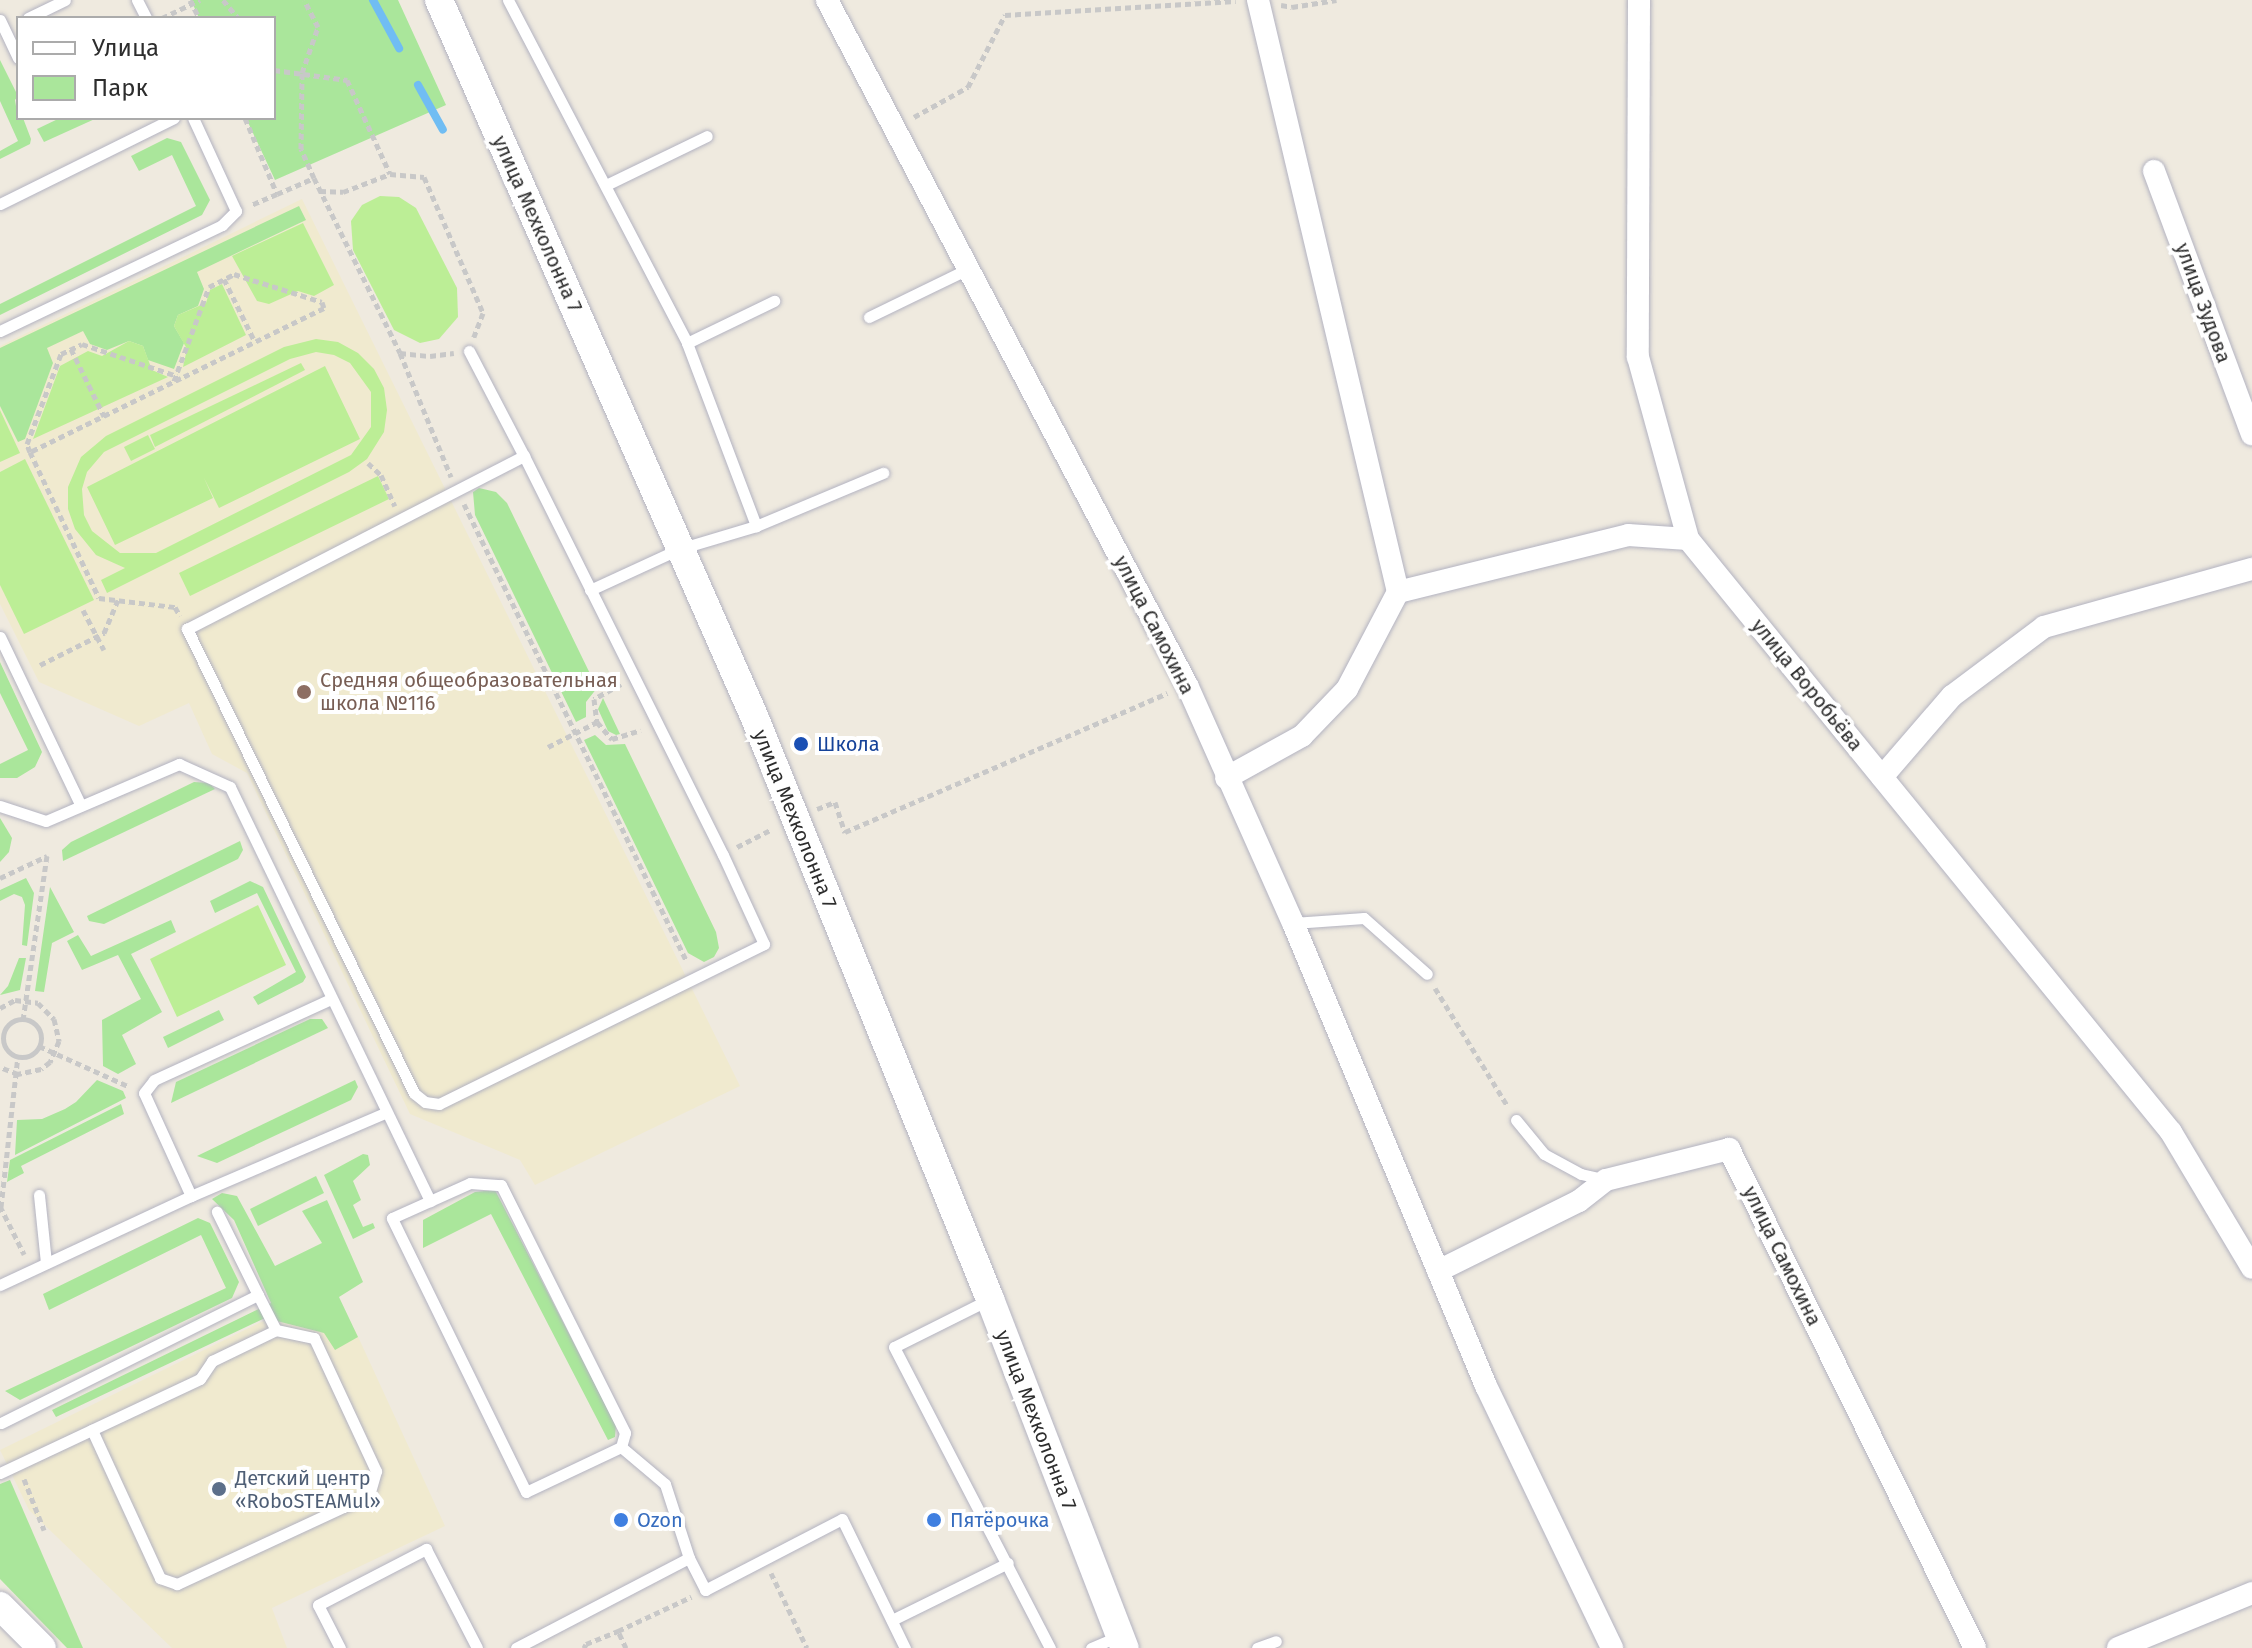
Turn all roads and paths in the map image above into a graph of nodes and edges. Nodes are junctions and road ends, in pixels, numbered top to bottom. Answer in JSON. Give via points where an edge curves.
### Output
{"nodes":[{"id":1,"x":65,"y":0,"type":"edge"},
{"id":2,"x":200,"y":0,"type":"edge"},
{"id":3,"x":223,"y":0,"type":"edge"},
{"id":4,"x":304,"y":0,"type":"edge"},
{"id":5,"x":439,"y":0,"type":"edge"},
{"id":6,"x":508,"y":0,"type":"edge"},
{"id":7,"x":827,"y":0,"type":"edge"},
{"id":8,"x":1336,"y":0,"type":"edge"},
{"id":9,"x":1639,"y":0,"type":"edge"},
{"id":10,"x":1241,"y":1,"type":"edge"},
{"id":11,"x":1264,"y":1,"type":"edge"},
{"id":12,"x":191,"y":2,"type":"edge"},
{"id":13,"x":32,"y":16,"type":"edge"},
{"id":14,"x":166,"y":16,"type":"edge"},
{"id":15,"x":236,"y":16,"type":"edge"},
{"id":16,"x":2,"y":24,"type":"edge"},
{"id":17,"x":16,"y":54,"type":"edge"},
{"id":18,"x":276,"y":70,"type":"edge"},
{"id":19,"x":302,"y":73,"type":"junction"},
{"id":20,"x":170,"y":120,"type":"edge"},
{"id":21,"x":194,"y":120,"type":"edge"},
{"id":22,"x":246,"y":120,"type":"edge"},
{"id":23,"x":894,"y":128,"type":"junction"},
{"id":24,"x":707,"y":136,"type":"dead end"},
{"id":25,"x":2154,"y":171,"type":"dead end"},
{"id":26,"x":390,"y":174,"type":"junction"},
{"id":27,"x":314,"y":178,"type":"junction"},
{"id":28,"x":606,"y":185,"type":"junction"},
{"id":29,"x":320,"y":191,"type":"junction"},
{"id":30,"x":277,"y":194,"type":"junction"},
{"id":31,"x":0,"y":204,"type":"edge"},
{"id":32,"x":236,"y":211,"type":"junction"},
{"id":33,"x":968,"y":269,"type":"junction"},
{"id":34,"x":224,"y":279,"type":"junction"},
{"id":35,"x":774,"y":301,"type":"dead end"},
{"id":36,"x":869,"y":317,"type":"dead end"},
{"id":37,"x":0,"y":331,"type":"edge"},
{"id":38,"x":255,"y":342,"type":"junction"},
{"id":39,"x":687,"y":343,"type":"junction"},
{"id":40,"x":71,"y":349,"type":"junction"},
{"id":41,"x":469,"y":351,"type":"junction"},
{"id":42,"x":400,"y":353,"type":"junction"},
{"id":43,"x":176,"y":378,"type":"junction"},
{"id":44,"x":104,"y":416,"type":"junction"},
{"id":45,"x":2252,"y":434,"type":"edge"},
{"id":46,"x":30,"y":452,"type":"junction"},
{"id":47,"x":524,"y":456,"type":"junction"},
{"id":48,"x":368,"y":463,"type":"dead end"},
{"id":49,"x":883,"y":473,"type":"dead end"},
{"id":50,"x":456,"y":490,"type":"junction"},
{"id":51,"x":401,"y":518,"type":"junction"},
{"id":52,"x":756,"y":526,"type":"junction"},
{"id":53,"x":1688,"y":539,"type":"junction"},
{"id":54,"x":679,"y":549,"type":"junction"},
{"id":55,"x":2252,"y":569,"type":"edge"},
{"id":56,"x":590,"y":590,"type":"junction"},
{"id":57,"x":1398,"y":592,"type":"junction"},
{"id":58,"x":118,"y":600,"type":"junction"},
{"id":59,"x":83,"y":610,"type":"dead end"},
{"id":60,"x":187,"y":629,"type":"junction"},
{"id":61,"x":0,"y":637,"type":"edge"},
{"id":62,"x":97,"y":637,"type":"junction"},
{"id":63,"x":104,"y":650,"type":"dead end"},
{"id":64,"x":40,"y":665,"type":"dead end"},
{"id":65,"x":1187,"y":685,"type":"junction"},
{"id":66,"x":604,"y":692,"type":"dead end"},
{"id":67,"x":597,"y":722,"type":"junction"},
{"id":68,"x":576,"y":733,"type":"junction"},
{"id":69,"x":624,"y":738,"type":"dead end"},
{"id":70,"x":548,"y":747,"type":"dead end"},
{"id":71,"x":1882,"y":777,"type":"junction"},
{"id":72,"x":1226,"y":778,"type":"junction"},
{"id":73,"x":0,"y":806,"type":"edge"},
{"id":74,"x":81,"y":806,"type":"junction"},
{"id":75,"x":815,"y":810,"type":"dead end"},
{"id":76,"x":772,"y":829,"type":"dead end"},
{"id":77,"x":723,"y":855,"type":"junction"},
{"id":78,"x":0,"y":878,"type":"edge"},
{"id":79,"x":1293,"y":923,"type":"junction"},
{"id":80,"x":1427,"y":974,"type":"joint"},
{"id":81,"x":695,"y":978,"type":"junction"},
{"id":82,"x":331,"y":999,"type":"junction"},
{"id":83,"x":26,"y":1000,"type":"junction"},
{"id":84,"x":0,"y":1008,"type":"edge"},
{"id":85,"x":23,"y":1020,"type":"junction"},
{"id":86,"x":2,"y":1029,"type":"edge"},
{"id":87,"x":39,"y":1046,"type":"junction"},
{"id":88,"x":56,"y":1053,"type":"junction"},
{"id":89,"x":18,"y":1056,"type":"junction"},
{"id":90,"x":0,"y":1067,"type":"edge"},
{"id":91,"x":16,"y":1074,"type":"junction"},
{"id":92,"x":144,"y":1093,"type":"junction"},
{"id":93,"x":385,"y":1113,"type":"junction"},
{"id":94,"x":1516,"y":1120,"type":"joint"},
{"id":95,"x":1606,"y":1180,"type":"junction"},
{"id":96,"x":39,"y":1195,"type":"dead end"},
{"id":97,"x":191,"y":1196,"type":"junction"},
{"id":98,"x":430,"y":1201,"type":"junction"},
{"id":99,"x":0,"y":1206,"type":"edge"},
{"id":100,"x":217,"y":1212,"type":"dead end"},
{"id":101,"x":46,"y":1263,"type":"junction"},
{"id":102,"x":2252,"y":1268,"type":"edge"},
{"id":103,"x":32,"y":1270,"type":"junction"},
{"id":104,"x":1438,"y":1271,"type":"junction"},
{"id":105,"x":0,"y":1285,"type":"edge"},
{"id":106,"x":258,"y":1295,"type":"junction"},
{"id":107,"x":990,"y":1299,"type":"junction"},
{"id":108,"x":276,"y":1330,"type":"junction"},
{"id":109,"x":1,"y":1423,"type":"edge"},
{"id":110,"x":92,"y":1430,"type":"junction"},
{"id":111,"x":621,"y":1447,"type":"junction"},
{"id":112,"x":0,"y":1473,"type":"edge"},
{"id":113,"x":689,"y":1558,"type":"junction"},
{"id":114,"x":764,"y":1560,"type":"junction"},
{"id":115,"x":1008,"y":1563,"type":"junction"},
{"id":116,"x":705,"y":1590,"type":"junction"},
{"id":117,"x":2252,"y":1593,"type":"edge"},
{"id":118,"x":0,"y":1606,"type":"edge"},
{"id":119,"x":892,"y":1620,"type":"junction"},
{"id":120,"x":618,"y":1631,"type":"junction"},
{"id":121,"x":1276,"y":1641,"type":"dead end"},
{"id":122,"x":1122,"y":1642,"type":"edge"},
{"id":123,"x":42,"y":1648,"type":"edge"},
{"id":124,"x":340,"y":1648,"type":"edge"},
{"id":125,"x":477,"y":1648,"type":"edge"},
{"id":126,"x":516,"y":1648,"type":"edge"},
{"id":127,"x":584,"y":1648,"type":"edge"},
{"id":128,"x":626,"y":1648,"type":"edge"},
{"id":129,"x":807,"y":1648,"type":"edge"},
{"id":130,"x":905,"y":1648,"type":"edge"},
{"id":131,"x":1050,"y":1648,"type":"edge"},
{"id":132,"x":1091,"y":1648,"type":"edge"},
{"id":133,"x":1257,"y":1648,"type":"edge"},
{"id":134,"x":1612,"y":1648,"type":"edge"},
{"id":135,"x":1975,"y":1648,"type":"edge"},
{"id":136,"x":2118,"y":1648,"type":"edge"}],
"edges":[{"from":1,"to":13,"type":"lane"},
{"from":2,"to":12,"type":"path"},
{"from":3,"to":15,"type":"path"},
{"from":4,"to":19,"type":"path","via":[[318,27]]},
{"from":5,"to":54,"type":"street","name":"улица Мехколонна 7"},
{"from":6,"to":28,"type":"lane"},
{"from":7,"to":23,"type":"street","name":"улица Самохина"},
{"from":8,"to":11,"type":"path","via":[[1292,7]]},
{"from":9,"to":53,"type":"street","name":"улица Воробьёва","via":[[1638,357]]},
{"from":10,"to":23,"type":"path","via":[[1005,15],[968,87]]},
{"from":11,"to":57,"type":"street"},
{"from":12,"to":14,"type":"path"},
{"from":16,"to":17,"type":"lane"},
{"from":18,"to":19,"type":"path"},
{"from":19,"to":26,"type":"path","via":[[347,80]]},
{"from":19,"to":27,"type":"path","via":[[301,149]]},
{"from":20,"to":31,"type":"lane"},
{"from":21,"to":32,"type":"lane"},
{"from":22,"to":30,"type":"path"},
{"from":23,"to":33,"type":"street","name":"улица Самохина"},
{"from":24,"to":28,"type":"lane"},
{"from":25,"to":45,"type":"street","name":"улица Зудова"},
{"from":26,"to":29,"type":"path","via":[[343,192]]},
{"from":26,"to":41,"type":"path","via":[[424,177],[483,313]]},
{"from":27,"to":29,"type":"path"},
{"from":27,"to":30,"type":"path"},
{"from":28,"to":39,"type":"lane"},
{"from":29,"to":42,"type":"path"},
{"from":30,"to":32,"type":"path"},
{"from":32,"to":37,"type":"lane","via":[[222,225]]},
{"from":33,"to":36,"type":"lane"},
{"from":33,"to":65,"type":"street","name":"улица Самохина"},
{"from":34,"to":38,"type":"path"},
{"from":34,"to":38,"type":"path","via":[[234,274],[322,302],[324,308]]},
{"from":34,"to":43,"type":"path","via":[[209,287]]},
{"from":35,"to":39,"type":"lane"},
{"from":38,"to":43,"type":"path"},
{"from":39,"to":52,"type":"lane"},
{"from":40,"to":43,"type":"path","via":[[82,344]]},
{"from":40,"to":44,"type":"path"},
{"from":40,"to":46,"type":"path","via":[[61,354],[27,444]]},
{"from":41,"to":42,"type":"path"},
{"from":41,"to":47,"type":"lane"},
{"from":42,"to":50,"type":"path"},
{"from":43,"to":44,"type":"path"},
{"from":44,"to":46,"type":"path"},
{"from":46,"to":58,"type":"path","via":[[99,598]]},
{"from":47,"to":50,"type":"lane"},
{"from":47,"to":56,"type":"lane"},
{"from":48,"to":51,"type":"path","via":[[381,475]]},
{"from":49,"to":52,"type":"lane"},
{"from":50,"to":51,"type":"lane"},
{"from":50,"to":68,"type":"path"},
{"from":51,"to":60,"type":"lane"},
{"from":52,"to":54,"type":"lane"},
{"from":53,"to":57,"type":"street","via":[[1628,535]]},
{"from":53,"to":71,"type":"street","name":"улица Воробьёва"},
{"from":54,"to":56,"type":"lane"},
{"from":54,"to":107,"type":"street","name":"улица Мехколонна 7","via":[[754,716]]},
{"from":55,"to":71,"type":"street","via":[[2044,627],[1952,696]]},
{"from":56,"to":77,"type":"lane"},
{"from":57,"to":72,"type":"street","via":[[1347,689],[1302,736]]},
{"from":58,"to":60,"type":"path","via":[[175,607]]},
{"from":58,"to":62,"type":"path","via":[[104,633]]},
{"from":59,"to":62,"type":"path"},
{"from":60,"to":81,"type":"lane","via":[[414,1093],[425,1102],[439,1104]]},
{"from":61,"to":74,"type":"lane"},
{"from":62,"to":63,"type":"path"},
{"from":62,"to":64,"type":"path"},
{"from":65,"to":72,"type":"street","name":"улица Самохина"},
{"from":65,"to":75,"type":"path","via":[[845,832],[835,802]]},
{"from":66,"to":67,"type":"path","via":[[594,699]]},
{"from":67,"to":68,"type":"path"},
{"from":67,"to":69,"type":"path","via":[[612,739]]},
{"from":68,"to":70,"type":"path"},
{"from":68,"to":81,"type":"path"},
{"from":71,"to":102,"type":"street","name":"улица Воробьёва","via":[[2171,1132]]},
{"from":72,"to":79,"type":"street","name":"улица Самохина"},
{"from":73,"to":74,"type":"lane","via":[[46,821]]},
{"from":74,"to":82,"type":"lane","via":[[179,764],[230,787]]},
{"from":76,"to":77,"type":"path"},
{"from":77,"to":81,"type":"lane","via":[[764,944]]},
{"from":78,"to":83,"type":"path","via":[[47,856]]},
{"from":79,"to":80,"type":"lane","via":[[1364,918]]},
{"from":79,"to":104,"type":"street","name":"улица Самохина"},
{"from":80,"to":94,"type":"path"},
{"from":82,"to":92,"type":"lane","via":[[154,1080]]},
{"from":82,"to":93,"type":"lane"},
{"from":83,"to":84,"type":"path"},
{"from":83,"to":85,"type":"path"},
{"from":83,"to":88,"type":"path","via":[[47,1009],[54,1019]]},
{"from":85,"to":86,"type":"path"},
{"from":85,"to":87,"type":"path","via":[[38,1029]]},
{"from":86,"to":89,"type":"path","via":[[6,1048]]},
{"from":87,"to":88,"type":"path"},
{"from":87,"to":89,"type":"path"},
{"from":88,"to":91,"type":"path","via":[[41,1069]]},
{"from":88,"to":92,"type":"path"},
{"from":89,"to":91,"type":"path"},
{"from":90,"to":91,"type":"path"},
{"from":91,"to":99,"type":"path"},
{"from":92,"to":97,"type":"lane"},
{"from":93,"to":97,"type":"lane"},
{"from":93,"to":98,"type":"lane"},
{"from":94,"to":95,"type":"lane","via":[[1544,1154],[1581,1174]]},
{"from":95,"to":104,"type":"street","name":"улица Самохина","via":[[1579,1201]]},
{"from":95,"to":135,"type":"street","name":"улица Самохина","via":[[1729,1149]]},
{"from":96,"to":101,"type":"lane"},
{"from":97,"to":101,"type":"lane"},
{"from":98,"to":111,"type":"lane","via":[[470,1183],[501,1185],[625,1433]]},
{"from":98,"to":111,"type":"lane","via":[[392,1218],[526,1492]]},
{"from":99,"to":103,"type":"path"},
{"from":100,"to":106,"type":"lane"},
{"from":101,"to":103,"type":"lane"},
{"from":103,"to":105,"type":"lane"},
{"from":104,"to":134,"type":"street","name":"улица Самохина","via":[[1486,1386]]},
{"from":106,"to":108,"type":"lane"},
{"from":106,"to":109,"type":"lane"},
{"from":107,"to":115,"type":"lane","via":[[894,1347]]},
{"from":107,"to":122,"type":"street","name":"улица Мехколонна 7"},
{"from":108,"to":110,"type":"lane","via":[[212,1361],[200,1379]]},
{"from":108,"to":110,"type":"lane","via":[[314,1338],[376,1471],[369,1495],[177,1584],[160,1578]]},
{"from":110,"to":112,"type":"lane"},
{"from":111,"to":113,"type":"lane","via":[[665,1484]]},
{"from":113,"to":116,"type":"lane"},
{"from":113,"to":126,"type":"lane"},
{"from":114,"to":116,"type":"lane"},
{"from":114,"to":119,"type":"lane","via":[[842,1519]]},
{"from":114,"to":129,"type":"path"},
{"from":115,"to":119,"type":"lane"},
{"from":115,"to":131,"type":"lane"},
{"from":116,"to":120,"type":"path"},
{"from":117,"to":136,"type":"street"},
{"from":118,"to":123,"type":"street"},
{"from":119,"to":130,"type":"lane"},
{"from":120,"to":127,"type":"path"},
{"from":120,"to":128,"type":"path"},
{"from":121,"to":133,"type":"lane"},
{"from":122,"to":132,"type":"lane"},
{"from":124,"to":125,"type":"lane","via":[[318,1605],[426,1549]]}]}
